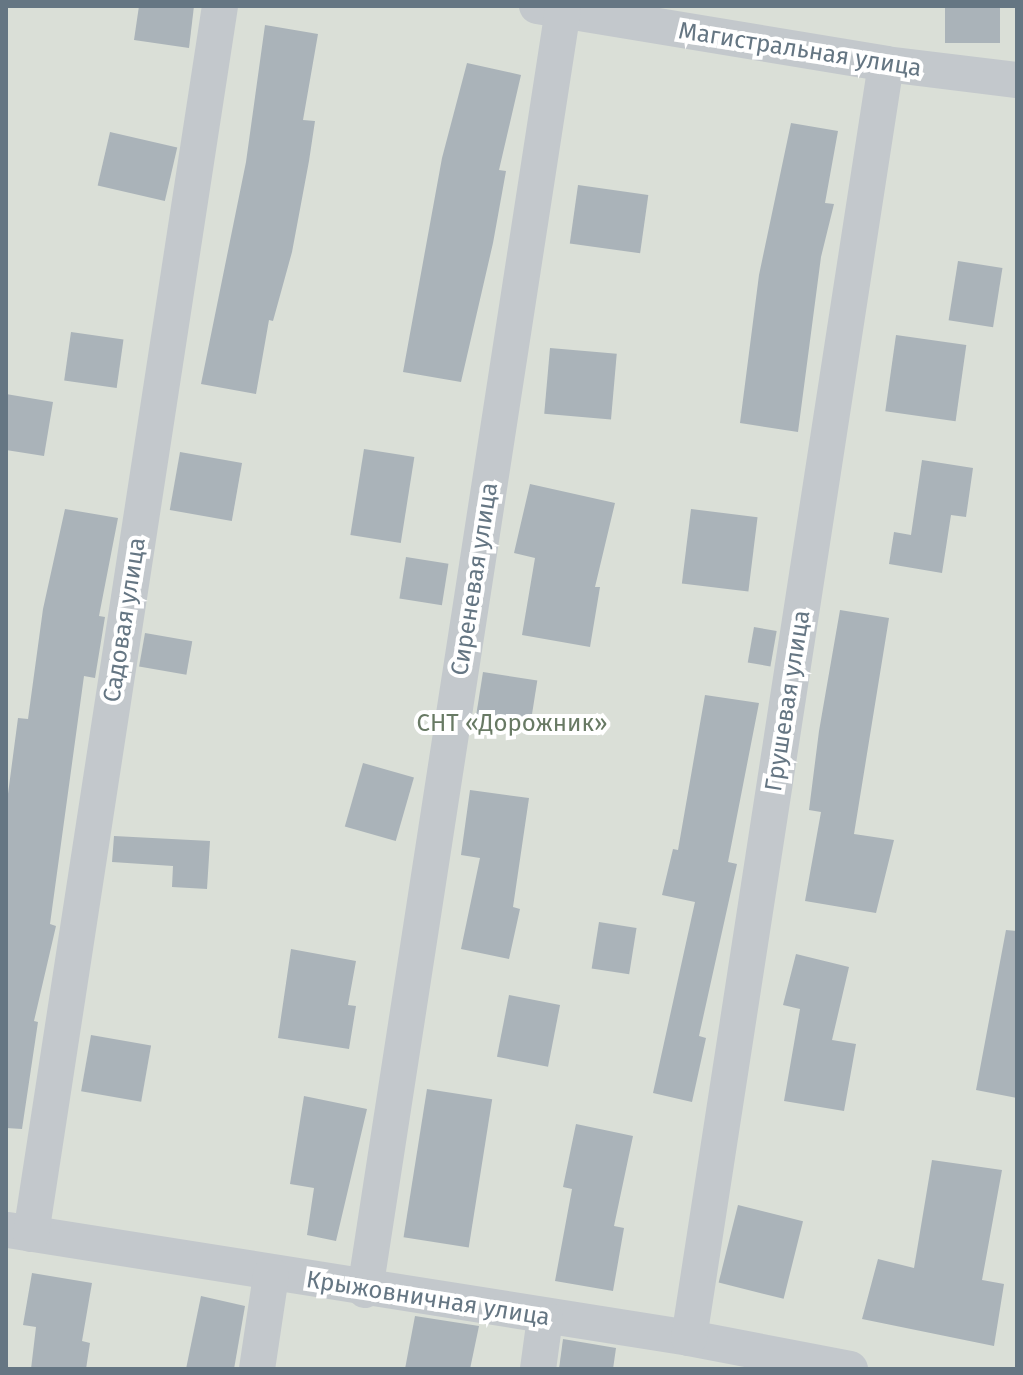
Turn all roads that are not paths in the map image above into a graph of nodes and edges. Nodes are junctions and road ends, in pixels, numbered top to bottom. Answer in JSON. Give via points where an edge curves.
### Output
{"nodes":[{"id":1,"x":220,"y":6,"type":"edge"},
{"id":2,"x":550,"y":8,"type":"edge"},
{"id":3,"x":650,"y":16,"type":"edge"},
{"id":4,"x":886,"y":64,"type":"junction"},
{"id":5,"x":1016,"y":71,"type":"edge"},
{"id":6,"x":18,"y":1232,"type":"edge"},
{"id":7,"x":271,"y":1275,"type":"junction"},
{"id":8,"x":365,"y":1290,"type":"junction"},
{"id":9,"x":545,"y":1318,"type":"junction"},
{"id":10,"x":689,"y":1338,"type":"junction"},
{"id":11,"x":828,"y":1367,"type":"edge"},
{"id":12,"x":257,"y":1369,"type":"edge"},
{"id":13,"x":538,"y":1369,"type":"edge"}],
"edges":[{"from":1,"to":6,"type":"street","name":"Садовая улица"},
{"from":2,"to":3,"type":"street","name":"Магистральная улица"},
{"from":2,"to":8,"type":"street","name":"Сиреневая улица"},
{"from":3,"to":4,"type":"street","name":"Магистральная улица"},
{"from":4,"to":5,"type":"street","name":"Магистральная улица"},
{"from":4,"to":10,"type":"street","name":"Грушевая улица"},
{"from":6,"to":7,"type":"street","name":"Крыжовничная улица"},
{"from":7,"to":8,"type":"street","name":"Крыжовничная улица"},
{"from":7,"to":12,"type":"street"},
{"from":8,"to":9,"type":"street","name":"Крыжовничная улица"},
{"from":9,"to":10,"type":"street","name":"Крыжовничная улица"},
{"from":9,"to":13,"type":"street"},
{"from":10,"to":11,"type":"street","name":"Крыжовничная улица"}]}
